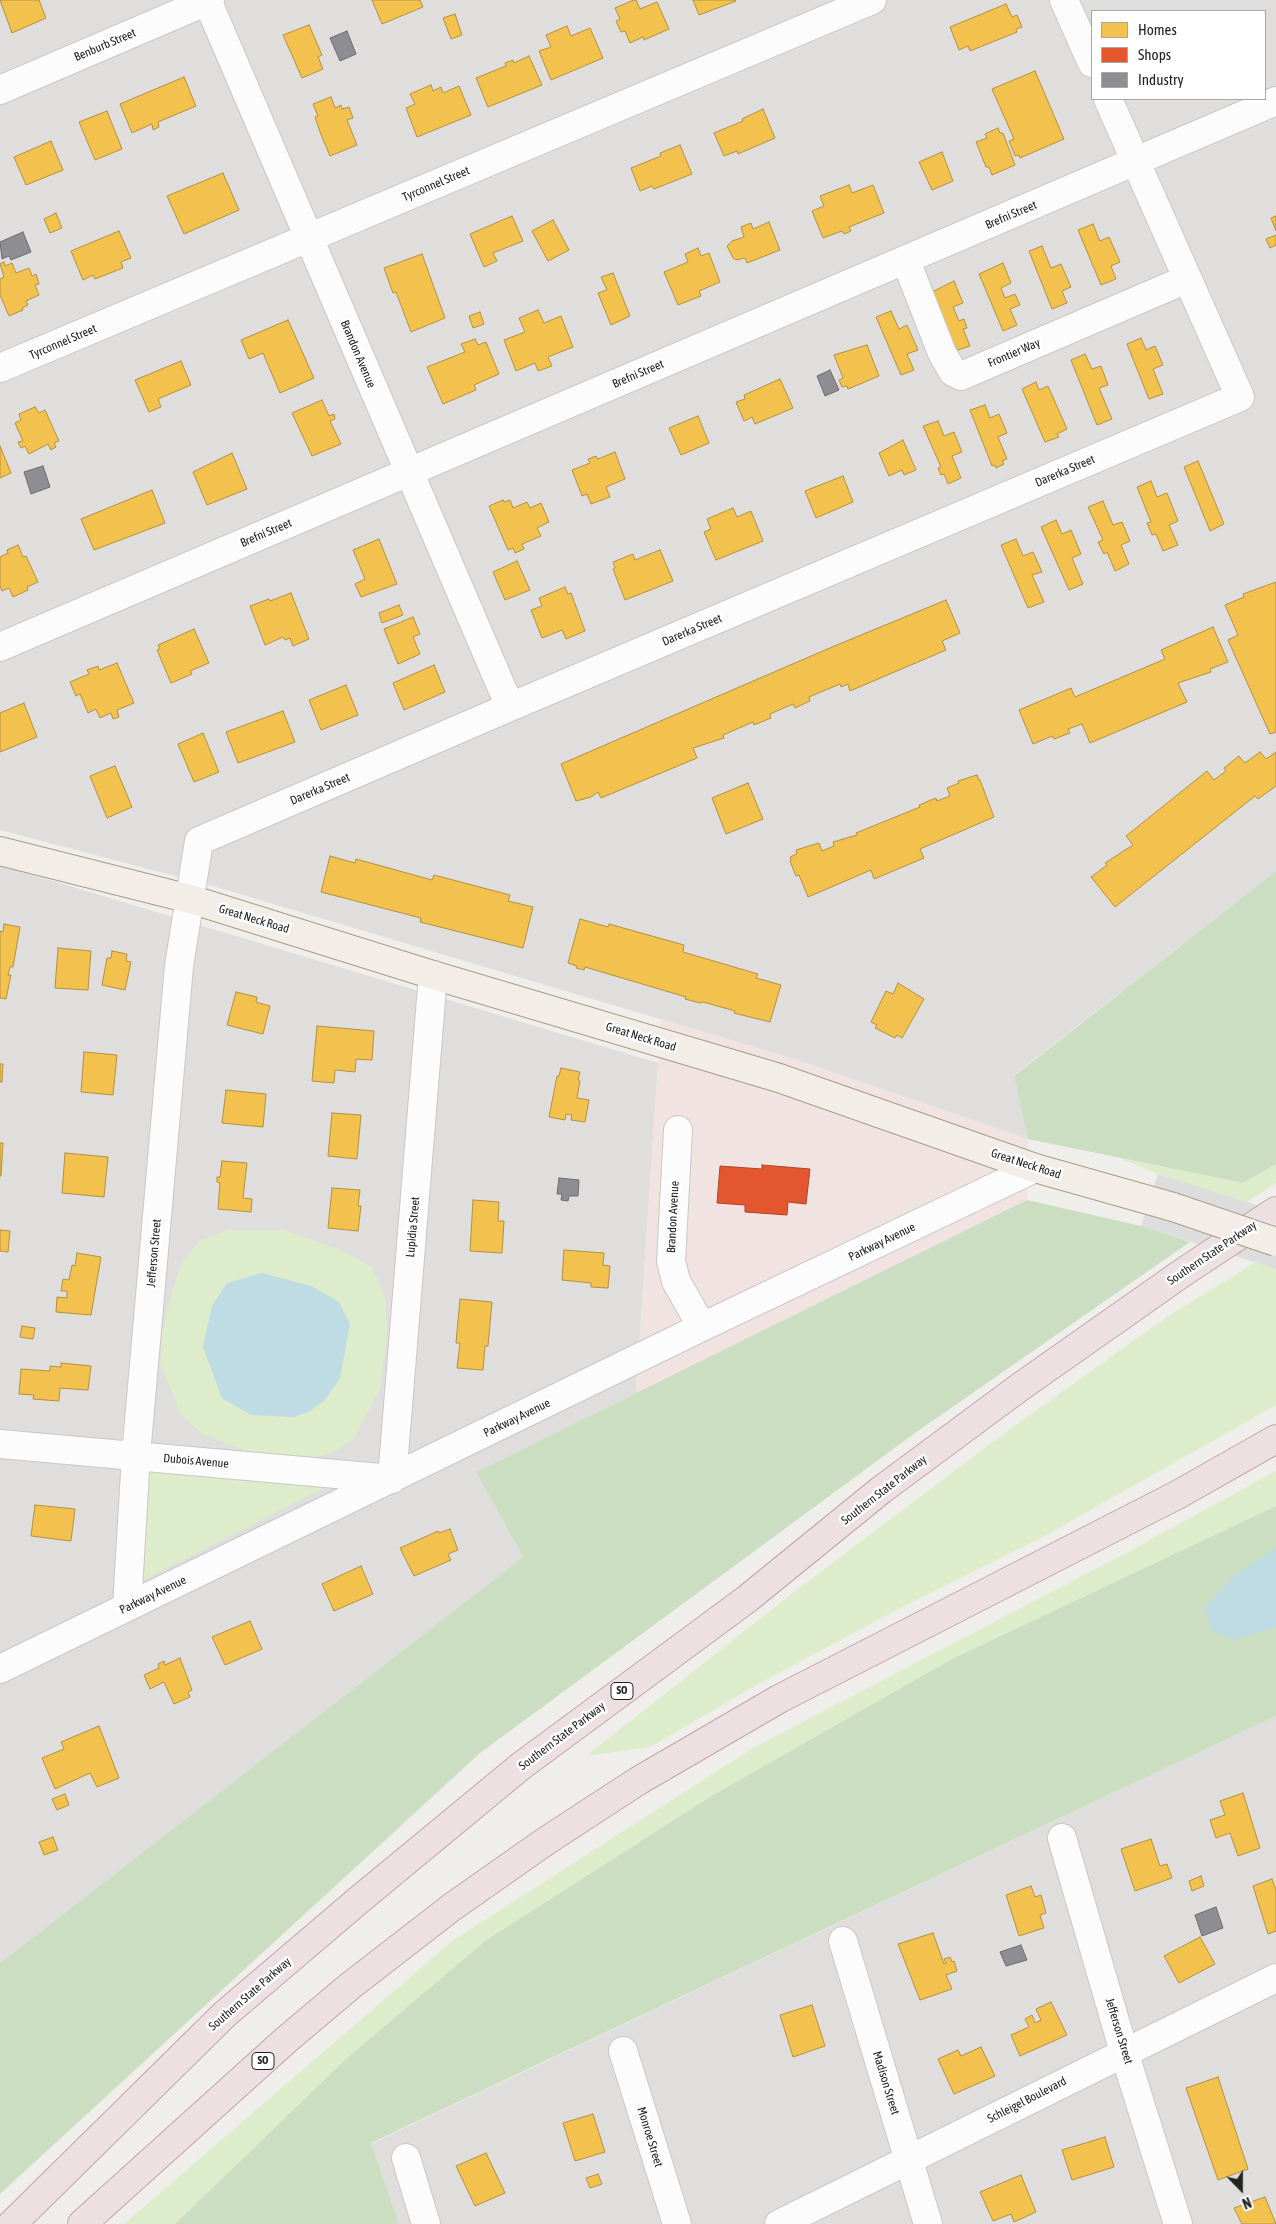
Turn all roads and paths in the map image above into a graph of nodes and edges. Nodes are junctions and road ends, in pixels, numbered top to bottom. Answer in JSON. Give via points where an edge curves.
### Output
{"nodes":[{"id":1,"x":208,"y":0,"type":"edge"},
{"id":2,"x":872,"y":0,"type":"edge"},
{"id":3,"x":1064,"y":0,"type":"edge"},
{"id":4,"x":1091,"y":61,"type":"edge"},
{"id":5,"x":0,"y":90,"type":"edge"},
{"id":6,"x":1108,"y":100,"type":"edge"},
{"id":7,"x":1276,"y":101,"type":"edge"},
{"id":8,"x":1136,"y":162,"type":"junction"},
{"id":9,"x":309,"y":238,"type":"junction"},
{"id":10,"x":906,"y":261,"type":"junction"},
{"id":11,"x":1188,"y":279,"type":"junction"},
{"id":12,"x":0,"y":368,"type":"edge"},
{"id":13,"x":408,"y":472,"type":"junction"},
{"id":14,"x":0,"y":647,"type":"edge"},
{"id":15,"x":510,"y":707,"type":"junction"},
{"id":16,"x":0,"y":851,"type":"edge"},
{"id":17,"x":190,"y":899,"type":"junction"},
{"id":18,"x":433,"y":975,"type":"junction"},
{"id":19,"x":678,"y":1130,"type":"dead end"},
{"id":20,"x":1035,"y":1168,"type":"junction"},
{"id":21,"x":1276,"y":1211,"type":"edge"},
{"id":22,"x":1276,"y":1242,"type":"edge"},
{"id":23,"x":702,"y":1326,"type":"junction"},
{"id":24,"x":1276,"y":1439,"type":"edge"},
{"id":25,"x":0,"y":1444,"type":"edge"},
{"id":26,"x":136,"y":1455,"type":"junction"},
{"id":27,"x":392,"y":1479,"type":"junction"},
{"id":28,"x":127,"y":1607,"type":"junction"},
{"id":29,"x":0,"y":1669,"type":"edge"},
{"id":30,"x":1062,"y":1838,"type":"dead end"},
{"id":31,"x":843,"y":1941,"type":"dead end"},
{"id":32,"x":1276,"y":1978,"type":"edge"},
{"id":33,"x":623,"y":2050,"type":"dead end"},
{"id":34,"x":1124,"y":2052,"type":"junction"},
{"id":35,"x":406,"y":2158,"type":"dead end"},
{"id":36,"x":909,"y":2159,"type":"junction"},
{"id":37,"x":12,"y":2224,"type":"edge"},
{"id":38,"x":82,"y":2224,"type":"edge"},
{"id":39,"x":426,"y":2224,"type":"edge"},
{"id":40,"x":677,"y":2224,"type":"edge"},
{"id":41,"x":779,"y":2224,"type":"edge"},
{"id":42,"x":928,"y":2224,"type":"edge"},
{"id":43,"x":1178,"y":2224,"type":"edge"}],
"edges":[{"from":1,"to":5,"type":"street","name":"Benburb Street"},
{"from":1,"to":9,"type":"street","name":"Brandon Avenue"},
{"from":2,"to":9,"type":"street","name":"Tyrconnel Street"},
{"from":3,"to":4,"type":"street"},
{"from":6,"to":8,"type":"street"},
{"from":7,"to":8,"type":"street","name":"Brefni Street"},
{"from":8,"to":10,"type":"street","name":"Brefni Street"},
{"from":8,"to":11,"type":"street"},
{"from":9,"to":12,"type":"street","name":"Tyrconnel Street"},
{"from":9,"to":13,"type":"street","name":"Brandon Avenue"},
{"from":10,"to":11,"type":"street","name":"Frontier Way","via":[[942,353],[953,372],[960,376]]},
{"from":10,"to":13,"type":"street","name":"Brefni Street"},
{"from":11,"to":15,"type":"street","name":"Darerka Street","via":[[1240,397]]},
{"from":13,"to":14,"type":"street","name":"Brefni Street"},
{"from":13,"to":15,"type":"street","name":"Brandon Avenue"},
{"from":15,"to":17,"type":"street","name":"Darerka Street","via":[[198,841]]},
{"from":16,"to":17,"type":"main road","name":"Great Neck Road"},
{"from":17,"to":18,"type":"main road","name":"Great Neck Road"},
{"from":17,"to":26,"type":"street","name":"Jefferson Street","via":[[179,966]]},
{"from":18,"to":20,"type":"main road","name":"Great Neck Road","via":[[779,1078]]},
{"from":18,"to":27,"type":"street","name":"Lupidia Street"},
{"from":19,"to":23,"type":"street","name":"Brandon Avenue","via":[[671,1261],[676,1281]]},
{"from":20,"to":22,"type":"main road","name":"Great Neck Road","bridge":true,"via":[[1148,1198]]},
{"from":20,"to":23,"type":"street","name":"Parkway Avenue"},
{"from":21,"to":37,"type":"highway","name":"Southern State Parkway","number":"SO","via":[[1012,1393],[881,1490],[747,1599],[521,1766],[226,2014]]},
{"from":23,"to":27,"type":"street","name":"Parkway Avenue"},
{"from":24,"to":38,"type":"highway","number":"SO","via":[[1161,1503],[779,1699],[638,1781],[546,1841],[452,1907],[350,1986]]},
{"from":25,"to":26,"type":"street","name":"Dubois Avenue"},
{"from":26,"to":27,"type":"street","name":"Dubois Avenue"},
{"from":26,"to":28,"type":"street","name":"Jefferson Street"},
{"from":27,"to":28,"type":"street","name":"Parkway Avenue"},
{"from":28,"to":29,"type":"street","name":"Parkway Avenue"},
{"from":30,"to":34,"type":"street","name":"Jefferson Street"},
{"from":31,"to":36,"type":"street","name":"Madison Street"},
{"from":32,"to":34,"type":"street","name":"Schleigel Boulevard"},
{"from":33,"to":40,"type":"street","name":"Monroe Street"},
{"from":34,"to":36,"type":"street","name":"Schleigel Boulevard"},
{"from":34,"to":43,"type":"street","name":"Jefferson Street"},
{"from":35,"to":39,"type":"street"},
{"from":36,"to":41,"type":"street","name":"Schleigel Boulevard"},
{"from":36,"to":42,"type":"street","name":"Madison Street"}]}
